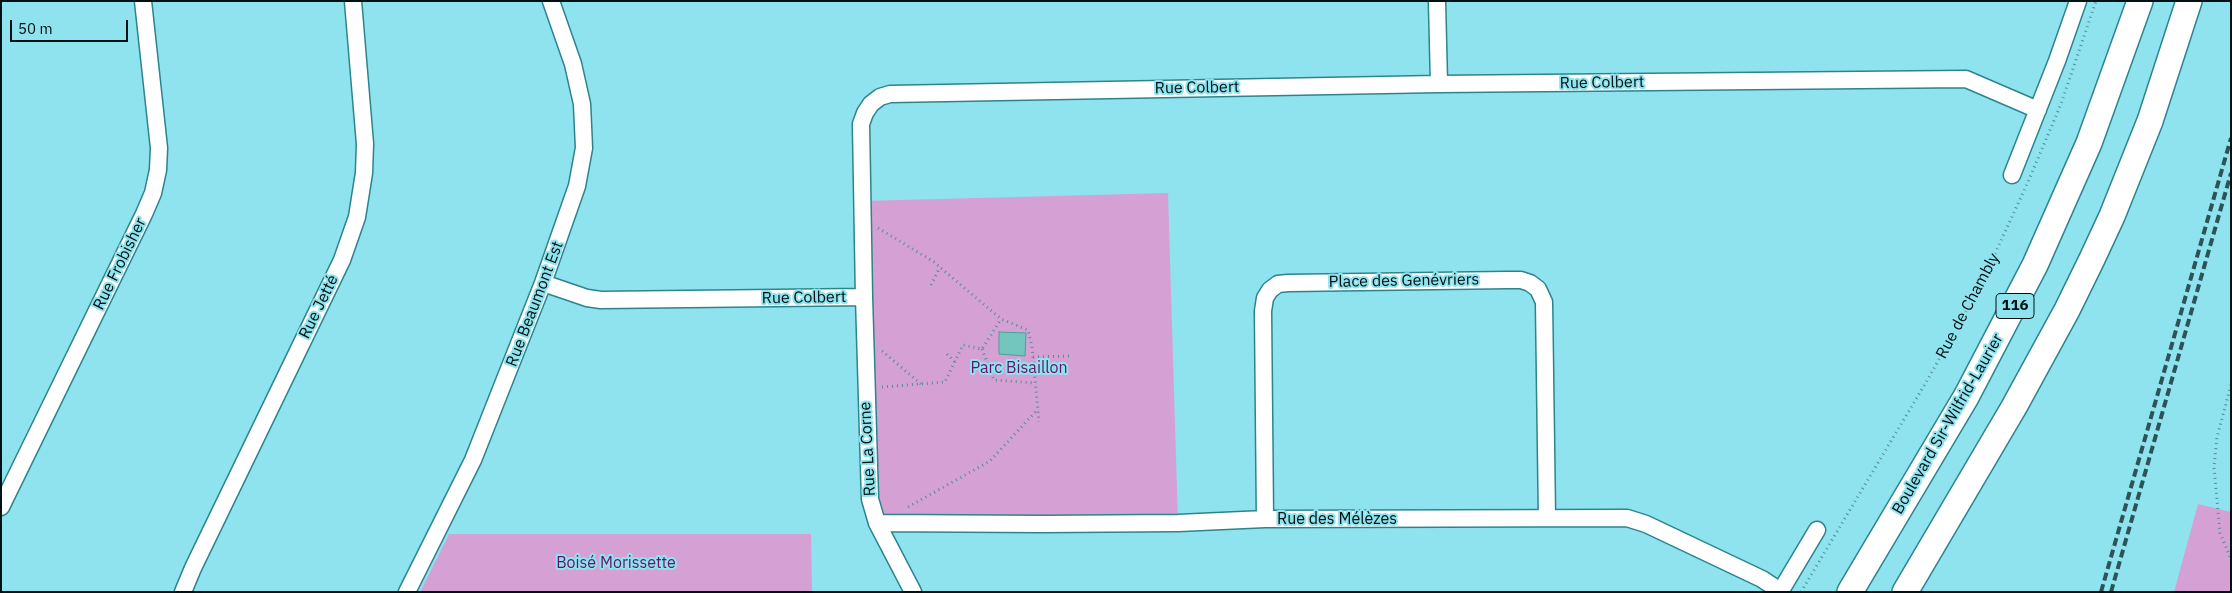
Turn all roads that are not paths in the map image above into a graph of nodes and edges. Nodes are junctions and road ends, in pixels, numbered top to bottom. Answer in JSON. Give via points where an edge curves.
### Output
{"nodes":[{"id":1,"x":143,"y":1,"type":"edge"},
{"id":2,"x":352,"y":1,"type":"edge"},
{"id":3,"x":551,"y":1,"type":"edge"},
{"id":4,"x":1438,"y":1,"type":"edge"},
{"id":5,"x":2078,"y":1,"type":"edge"},
{"id":6,"x":2140,"y":1,"type":"edge"},
{"id":7,"x":2189,"y":1,"type":"edge"},
{"id":8,"x":1439,"y":84,"type":"junction"},
{"id":9,"x":2038,"y":110,"type":"junction"},
{"id":10,"x":2012,"y":175,"type":"dead end"},
{"id":11,"x":544,"y":283,"type":"junction"},
{"id":12,"x":864,"y":298,"type":"junction"},
{"id":13,"x":1,"y":508,"type":"edge"},
{"id":14,"x":1547,"y":518,"type":"junction"},
{"id":15,"x":1265,"y":519,"type":"junction"},
{"id":16,"x":877,"y":523,"type":"junction"},
{"id":17,"x":1817,"y":530,"type":"dead end"},
{"id":18,"x":1780,"y":591,"type":"edge"},
{"id":19,"x":184,"y":592,"type":"edge"},
{"id":20,"x":407,"y":592,"type":"edge"},
{"id":21,"x":912,"y":592,"type":"edge"},
{"id":22,"x":1850,"y":592,"type":"edge"},
{"id":23,"x":1905,"y":592,"type":"edge"}],
"edges":[{"from":1,"to":13,"type":"street","name":"Rue Frobisher","via":[[158,136],[158,165],[153,193]]},
{"from":2,"to":19,"type":"street","name":"Rue Jetté","via":[[365,144],[357,218],[342,260]]},
{"from":3,"to":11,"type":"street","name":"Rue Beaumont Est","via":[[577,78],[584,134],[577,186]]},
{"from":4,"to":8,"type":"street"},
{"from":5,"to":9,"type":"street"},
{"from":6,"to":22,"type":"main road","name":"Boulevard Sir-Wilfrid-Laurier","number":"116","via":[[2089,143],[2031,274],[1966,397]]},
{"from":7,"to":23,"type":"main road","via":[[2150,121],[2092,259],[2018,400]]},
{"from":8,"to":9,"type":"street","name":"Rue Colbert","via":[[1966,79]]},
{"from":8,"to":12,"type":"street","name":"Rue Colbert","via":[[890,94],[880,97],[871,104],[861,124]]},
{"from":9,"to":10,"type":"street"},
{"from":11,"to":12,"type":"street","name":"Rue Colbert","via":[[601,300]]},
{"from":11,"to":20,"type":"street","name":"Rue Beaumont Est","via":[[473,460]]},
{"from":12,"to":16,"type":"street","name":"Rue La Corne","via":[[870,499]]},
{"from":14,"to":15,"type":"street","name":"Rue des Mélèzes"},
{"from":14,"to":15,"type":"street","name":"Place des Genévriers","via":[[1544,302],[1538,289],[1530,283],[1508,280],[1288,282],[1270,290],[1263,311]]},
{"from":14,"to":18,"type":"street","name":"Rue des Mélèzes","via":[[1640,521]]},
{"from":15,"to":16,"type":"street","name":"Rue des Mélèzes","via":[[1178,523]]},
{"from":16,"to":21,"type":"street","name":"Rue La Corne"},
{"from":17,"to":18,"type":"street"}]}
